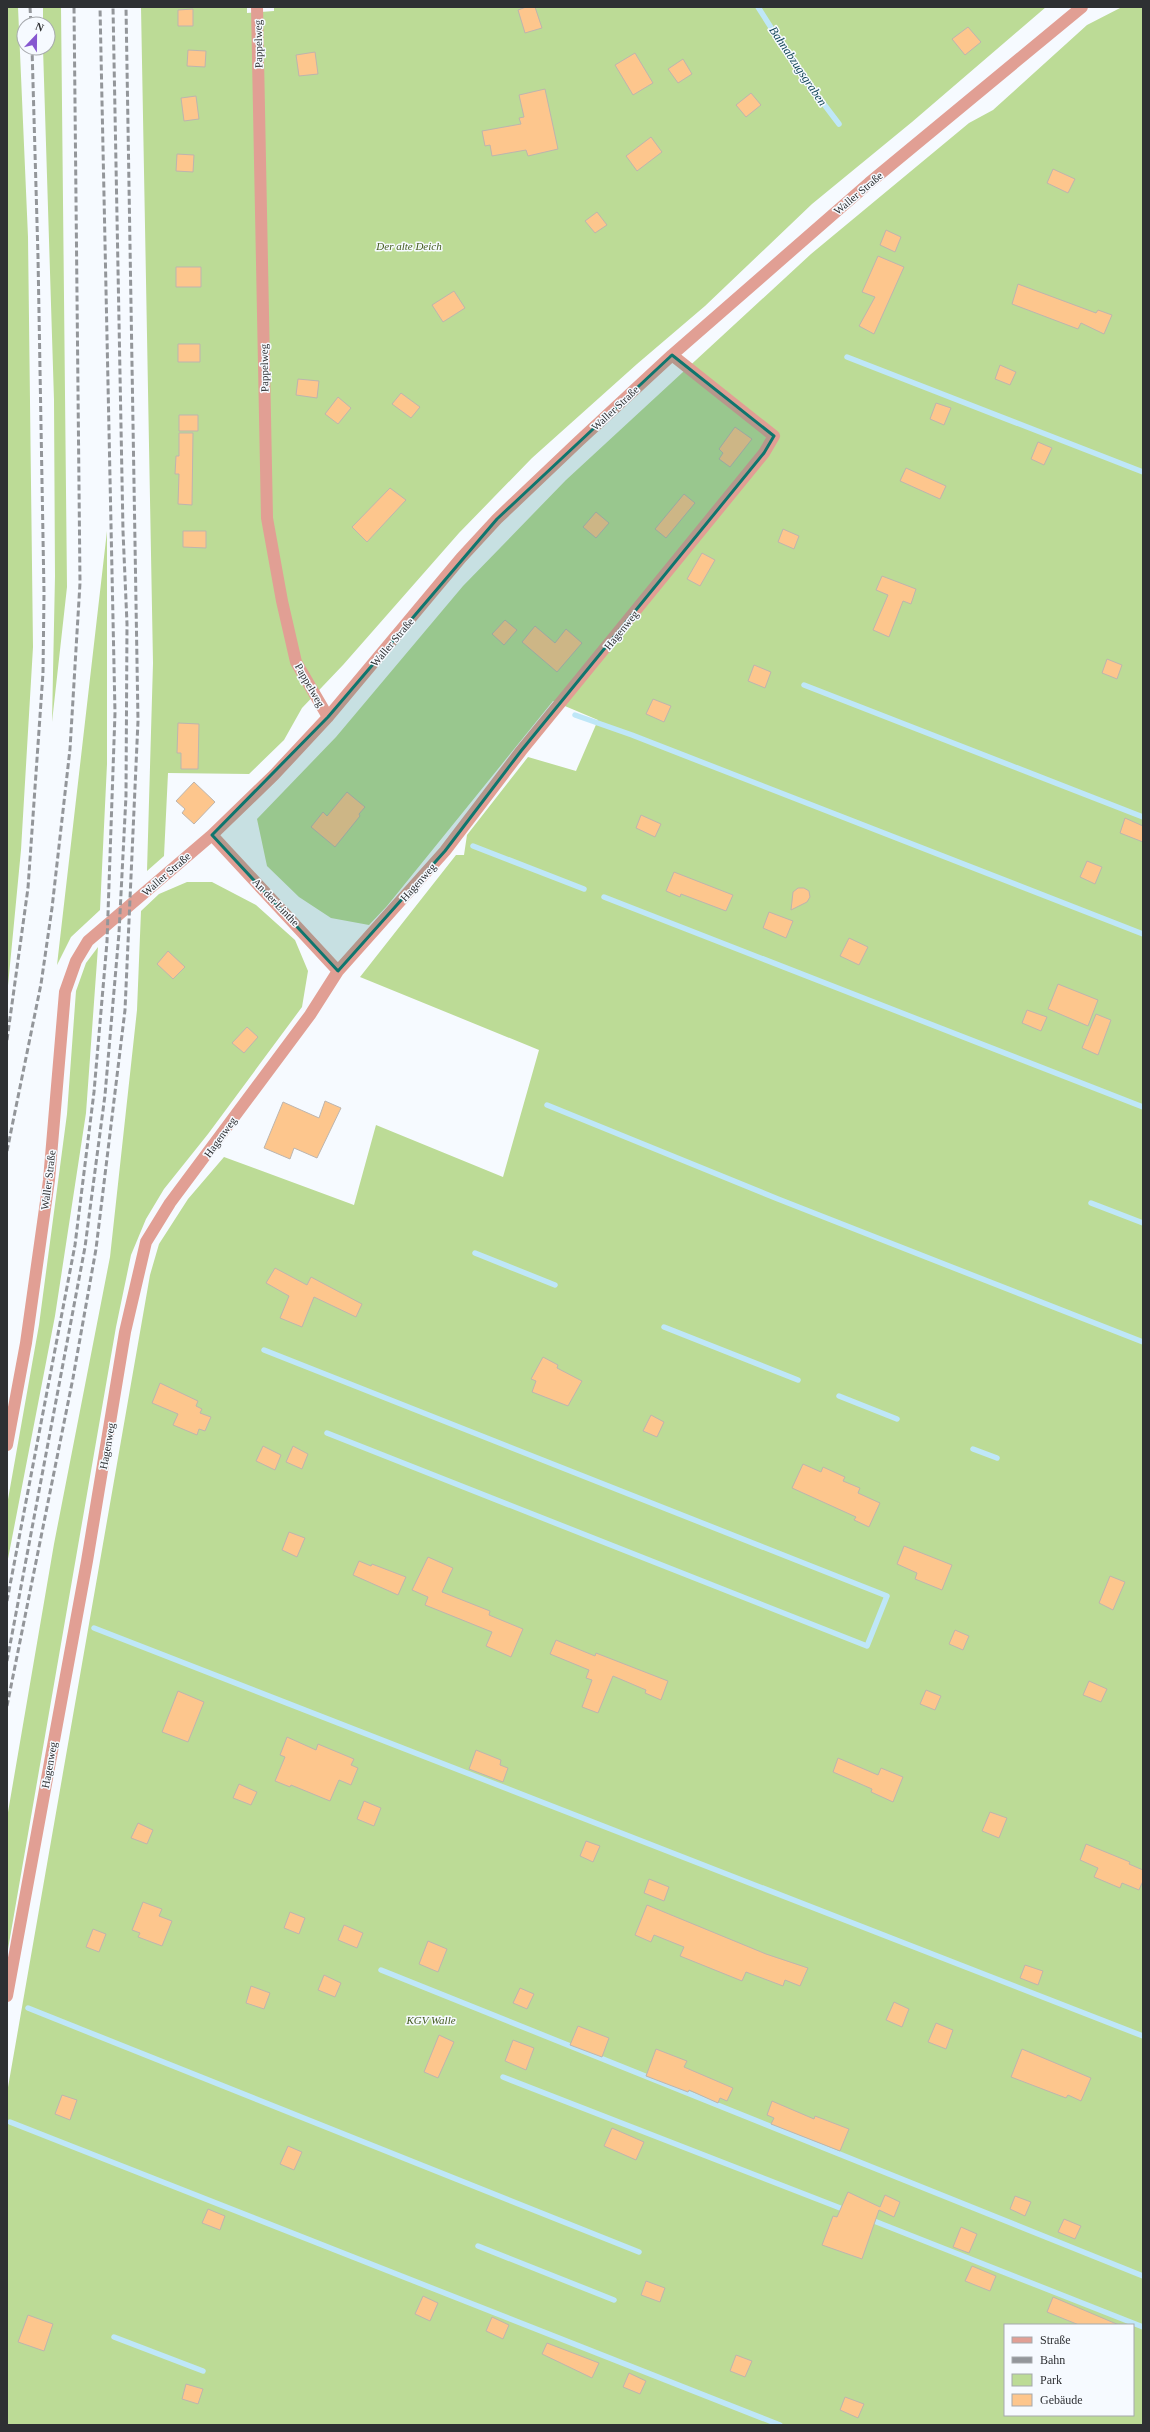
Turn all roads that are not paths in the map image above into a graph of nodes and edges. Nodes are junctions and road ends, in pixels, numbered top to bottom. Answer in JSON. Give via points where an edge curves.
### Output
{"nodes":[{"id":1,"x":258,"y":7,"type":"edge"},
{"id":2,"x":1082,"y":7,"type":"edge"},
{"id":3,"x":672,"y":355,"type":"junction"},
{"id":4,"x":328,"y":717,"type":"junction"},
{"id":5,"x":212,"y":835,"type":"junction"},
{"id":6,"x":338,"y":971,"type":"junction"},
{"id":7,"x":7,"y":1445,"type":"edge"},
{"id":8,"x":7,"y":1996,"type":"edge"}],
"edges":[{"from":1,"to":4,"type":"street","name":"Pappelweg","via":[[267,518],[296,662]]},
{"from":2,"to":3,"type":"street","name":"Waller Straße","via":[[869,183]]},
{"from":3,"to":4,"type":"street","name":"Waller Straße","via":[[497,519]]},
{"from":3,"to":6,"type":"street","name":"Hagenweg","via":[[774,436],[764,453],[521,751],[445,851]]},
{"from":4,"to":5,"type":"street","name":"Waller Straße"},
{"from":5,"to":6,"type":"street","name":"An der Linthe","via":[[302,929]]},
{"from":5,"to":7,"type":"street","name":"Waller Straße","via":[[88,941],[76,961],[65,992],[49,1180],[26,1343]]},
{"from":6,"to":8,"type":"street","name":"Hagenweg","via":[[310,1014],[170,1204],[146,1242],[125,1332],[87,1561]]}]}
